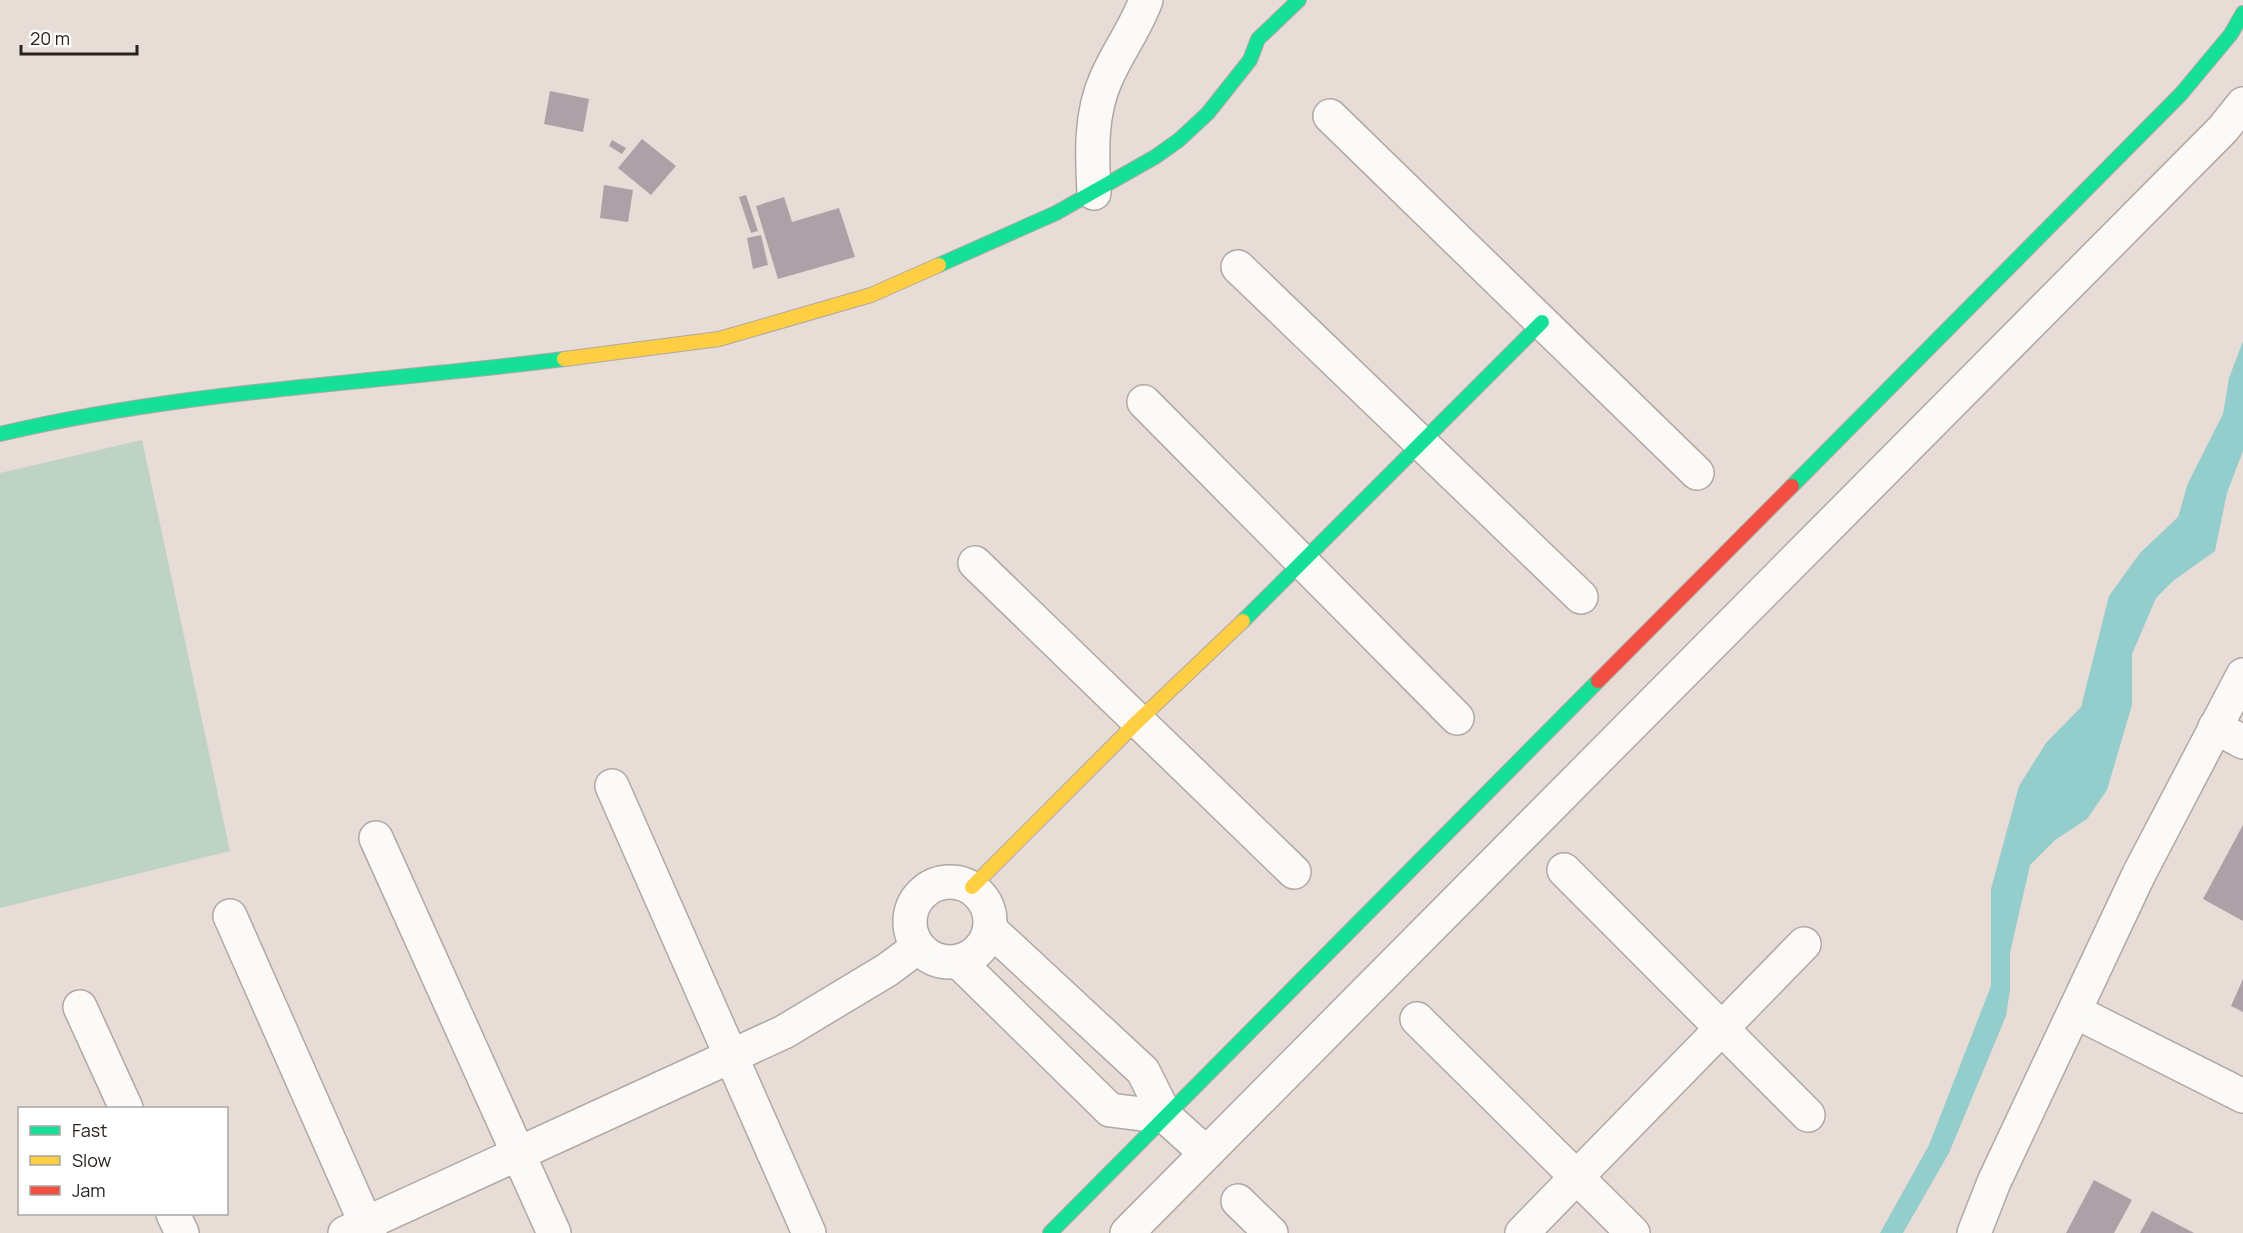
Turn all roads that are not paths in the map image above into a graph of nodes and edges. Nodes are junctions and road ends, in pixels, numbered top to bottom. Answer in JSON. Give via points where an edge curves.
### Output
{"nodes":[{"id":1,"x":1146,"y":0,"type":"edge"},
{"id":2,"x":1299,"y":0,"type":"edge"},
{"id":3,"x":2243,"y":13,"type":"edge"},
{"id":4,"x":2243,"y":104,"type":"edge"},
{"id":5,"x":1330,"y":116,"type":"dead end"},
{"id":6,"x":1094,"y":193,"type":"junction"},
{"id":7,"x":1238,"y":267,"type":"dead end"},
{"id":8,"x":1542,"y":322,"type":"junction"},
{"id":9,"x":1144,"y":402,"type":"dead end"},
{"id":10,"x":0,"y":434,"type":"edge"},
{"id":11,"x":1422,"y":444,"type":"junction"},
{"id":12,"x":1697,"y":473,"type":"dead end"},
{"id":13,"x":975,"y":563,"type":"dead end"},
{"id":14,"x":1304,"y":563,"type":"junction"},
{"id":15,"x":1581,"y":597,"type":"dead end"},
{"id":16,"x":2243,"y":675,"type":"edge"},
{"id":17,"x":1457,"y":718,"type":"dead end"},
{"id":18,"x":1137,"y":722,"type":"junction"},
{"id":19,"x":2215,"y":727,"type":"junction"},
{"id":20,"x":2243,"y":742,"type":"edge"},
{"id":21,"x":612,"y":786,"type":"dead end"},
{"id":22,"x":376,"y":838,"type":"dead end"},
{"id":23,"x":1564,"y":870,"type":"dead end"},
{"id":24,"x":1294,"y":872,"type":"dead end"},
{"id":25,"x":972,"y":887,"type":"junction"},
{"id":26,"x":230,"y":916,"type":"dead end"},
{"id":27,"x":990,"y":929,"type":"junction"},
{"id":28,"x":1804,"y":944,"type":"dead end"},
{"id":29,"x":918,"y":947,"type":"junction"},
{"id":30,"x":959,"y":962,"type":"junction"},
{"id":31,"x":80,"y":1007,"type":"dead end"},
{"id":32,"x":2076,"y":1012,"type":"junction"},
{"id":33,"x":1417,"y":1019,"type":"dead end"},
{"id":34,"x":1722,"y":1029,"type":"junction"},
{"id":35,"x":731,"y":1056,"type":"junction"},
{"id":36,"x":2243,"y":1096,"type":"edge"},
{"id":37,"x":126,"y":1107,"type":"edge"},
{"id":38,"x":1808,"y":1115,"type":"dead end"},
{"id":39,"x":1166,"y":1116,"type":"junction"},
{"id":40,"x":1206,"y":1153,"type":"junction"},
{"id":41,"x":518,"y":1154,"type":"junction"},
{"id":42,"x":1577,"y":1177,"type":"junction"},
{"id":43,"x":1238,"y":1201,"type":"dead end"},
{"id":44,"x":173,"y":1215,"type":"edge"},
{"id":45,"x":360,"y":1230,"type":"edge"},
{"id":46,"x":182,"y":1233,"type":"edge"},
{"id":47,"x":554,"y":1233,"type":"edge"},
{"id":48,"x":809,"y":1233,"type":"edge"},
{"id":49,"x":1050,"y":1233,"type":"edge"},
{"id":50,"x":1126,"y":1233,"type":"edge"},
{"id":51,"x":1271,"y":1233,"type":"edge"},
{"id":52,"x":1522,"y":1233,"type":"edge"},
{"id":53,"x":1633,"y":1233,"type":"edge"},
{"id":54,"x":1974,"y":1233,"type":"edge"}],
"edges":[{"from":1,"to":6,"type":"street","via":[[1106,80],[1096,114],[1092,151]]},
{"from":2,"to":6,"type":"street","via":[[1258,39],[1250,60],[1209,112],[1155,157]]},
{"from":3,"to":39,"type":"street","via":[[2231,34],[2181,94]]},
{"from":4,"to":40,"type":"street","via":[[2223,129]]},
{"from":5,"to":8,"type":"street"},
{"from":6,"to":10,"type":"street","via":[[871,296],[718,339],[217,397],[54,421]]},
{"from":7,"to":11,"type":"street"},
{"from":8,"to":11,"type":"street"},
{"from":8,"to":12,"type":"street"},
{"from":9,"to":14,"type":"street"},
{"from":11,"to":14,"type":"street"},
{"from":11,"to":15,"type":"street"},
{"from":13,"to":18,"type":"street"},
{"from":14,"to":17,"type":"street"},
{"from":14,"to":18,"type":"street"},
{"from":16,"to":19,"type":"street"},
{"from":18,"to":24,"type":"street"},
{"from":18,"to":25,"type":"street"},
{"from":19,"to":20,"type":"street"},
{"from":19,"to":32,"type":"street","via":[[2139,874]]},
{"from":21,"to":35,"type":"street"},
{"from":22,"to":41,"type":"street"},
{"from":23,"to":34,"type":"street"},
{"from":25,"to":27,"type":"street","via":[[990,913]]},
{"from":25,"to":29,"type":"street","via":[[957,881],[940,882],[925,889],[909,916]]},
{"from":26,"to":45,"type":"street"},
{"from":27,"to":30,"type":"street","via":[[985,943],[974,955]]},
{"from":27,"to":39,"type":"street","via":[[1143,1071]]},
{"from":28,"to":34,"type":"street"},
{"from":29,"to":30,"type":"street","via":[[930,957]]},
{"from":29,"to":35,"type":"street","via":[[784,1032]]},
{"from":30,"to":39,"type":"street","via":[[1110,1110]]},
{"from":31,"to":37,"type":"street"},
{"from":32,"to":36,"type":"street"},
{"from":32,"to":54,"type":"street"},
{"from":33,"to":42,"type":"street"},
{"from":34,"to":38,"type":"street"},
{"from":34,"to":42,"type":"street"},
{"from":35,"to":41,"type":"street"},
{"from":35,"to":48,"type":"street"},
{"from":39,"to":40,"type":"street"},
{"from":39,"to":49,"type":"street"},
{"from":40,"to":50,"type":"street"},
{"from":41,"to":45,"type":"street"},
{"from":41,"to":47,"type":"street"},
{"from":42,"to":52,"type":"street"},
{"from":42,"to":53,"type":"street"},
{"from":43,"to":51,"type":"street"},
{"from":44,"to":46,"type":"street"}]}
